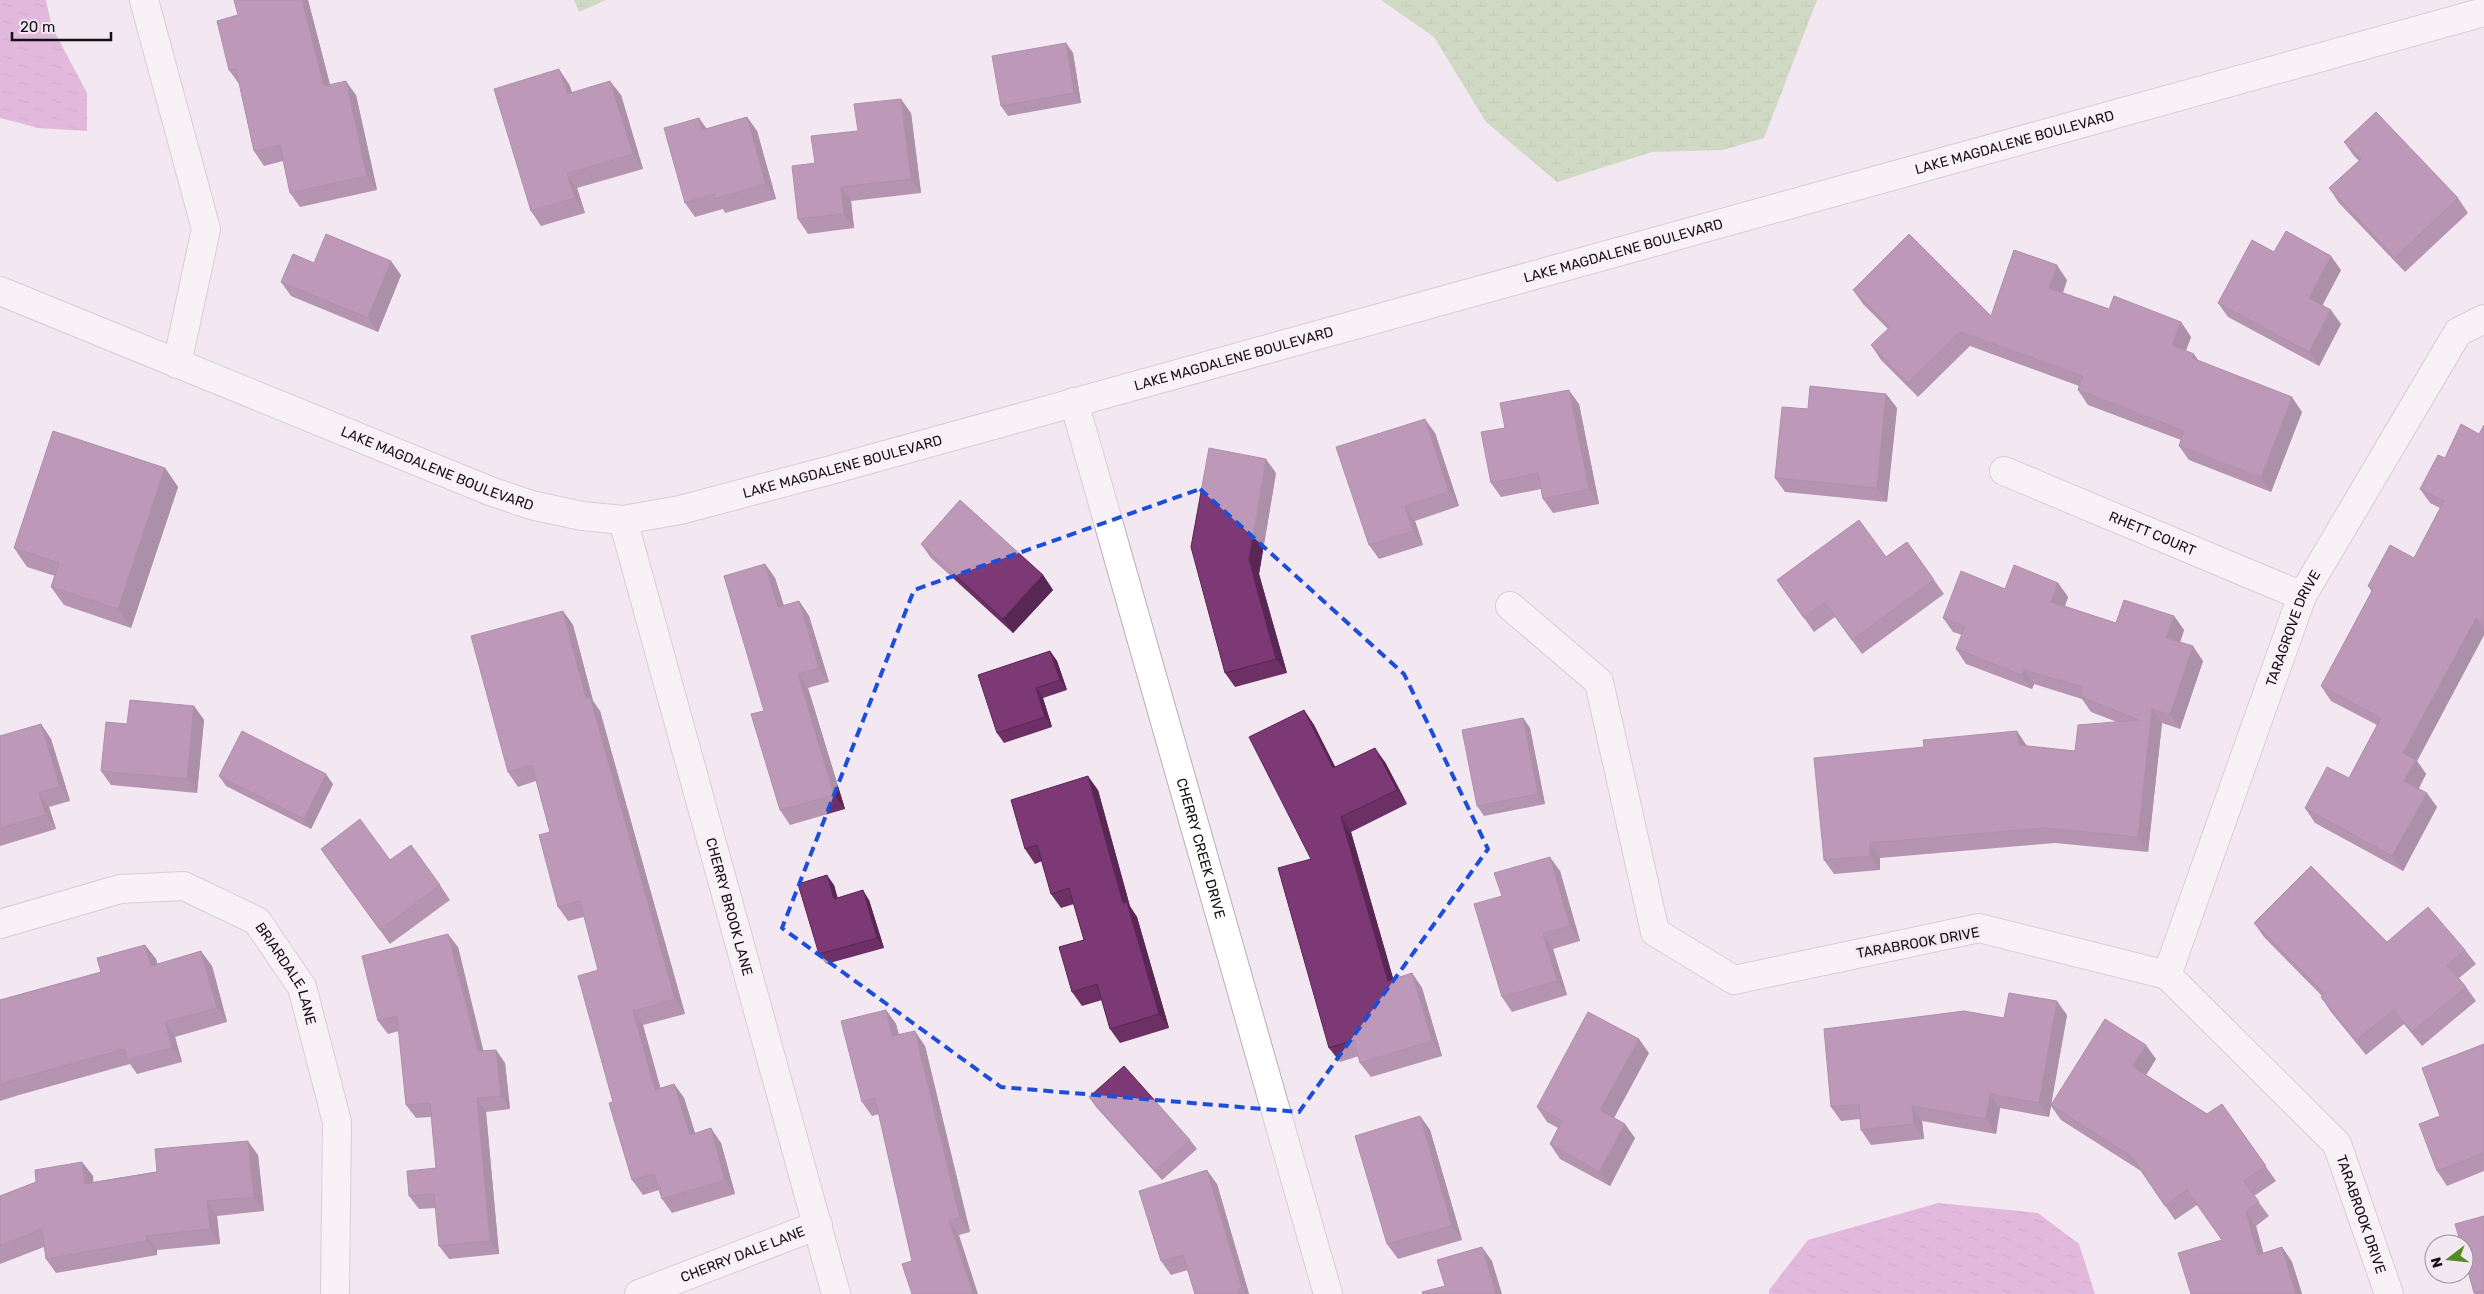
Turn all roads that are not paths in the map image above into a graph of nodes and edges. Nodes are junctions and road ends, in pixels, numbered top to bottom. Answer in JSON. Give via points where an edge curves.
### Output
{"nodes":[{"id":1,"x":144,"y":0,"type":"edge"},
{"id":2,"x":2484,"y":12,"type":"edge"},
{"id":3,"x":0,"y":291,"type":"edge"},
{"id":4,"x":2484,"y":320,"type":"edge"},
{"id":5,"x":177,"y":364,"type":"junction"},
{"id":6,"x":1074,"y":402,"type":"junction"},
{"id":7,"x":2004,"y":471,"type":"dead end"},
{"id":8,"x":623,"y":520,"type":"junction"},
{"id":9,"x":2302,"y":596,"type":"junction"},
{"id":10,"x":1510,"y":606,"type":"dead end"},
{"id":11,"x":0,"y":924,"type":"edge"},
{"id":12,"x":2166,"y":975,"type":"junction"},
{"id":13,"x":818,"y":1225,"type":"junction"},
{"id":14,"x":335,"y":1294,"type":"edge"},
{"id":15,"x":639,"y":1294,"type":"edge"},
{"id":16,"x":836,"y":1294,"type":"edge"},
{"id":17,"x":1328,"y":1294,"type":"edge"},
{"id":18,"x":2390,"y":1294,"type":"edge"}],
"edges":[{"from":1,"to":5,"type":"street","via":[[206,229]]},
{"from":2,"to":6,"type":"street","name":"LAKE MAGDALENE BOULEVARD"},
{"from":3,"to":5,"type":"street","name":"LAKE MAGDALENE BOULEVARD"},
{"from":4,"to":9,"type":"street","name":"TARAGROVE DRIVE","via":[[2458,332]]},
{"from":5,"to":8,"type":"street","name":"LAKE MAGDALENE BOULEVARD","via":[[490,491],[531,505],[582,516]]},
{"from":6,"to":8,"type":"street","name":"LAKE MAGDALENE BOULEVARD","via":[[680,510]]},
{"from":6,"to":17,"type":"street","name":"CHERRY CREEK DRIVE"},
{"from":7,"to":9,"type":"street","name":"RHETT COURT"},
{"from":8,"to":13,"type":"street","name":"CHERRY BROOK LANE"},
{"from":9,"to":12,"type":"street","name":"TARAGROVE DRIVE"},
{"from":10,"to":12,"type":"street","name":"TARABROOK DRIVE","via":[[1600,682],[1655,932],[1734,980],[1979,928]]},
{"from":11,"to":14,"type":"street","name":"BRIARDALE LANE","via":[[120,889],[184,886],[257,920],[302,987],[337,1122]]},
{"from":12,"to":18,"type":"street","name":"TARABROOK DRIVE","via":[[2337,1144]]},
{"from":13,"to":15,"type":"street","name":"CHERRY DALE LANE"},
{"from":13,"to":16,"type":"street","name":"CHERRY BROOK LANE"}]}
